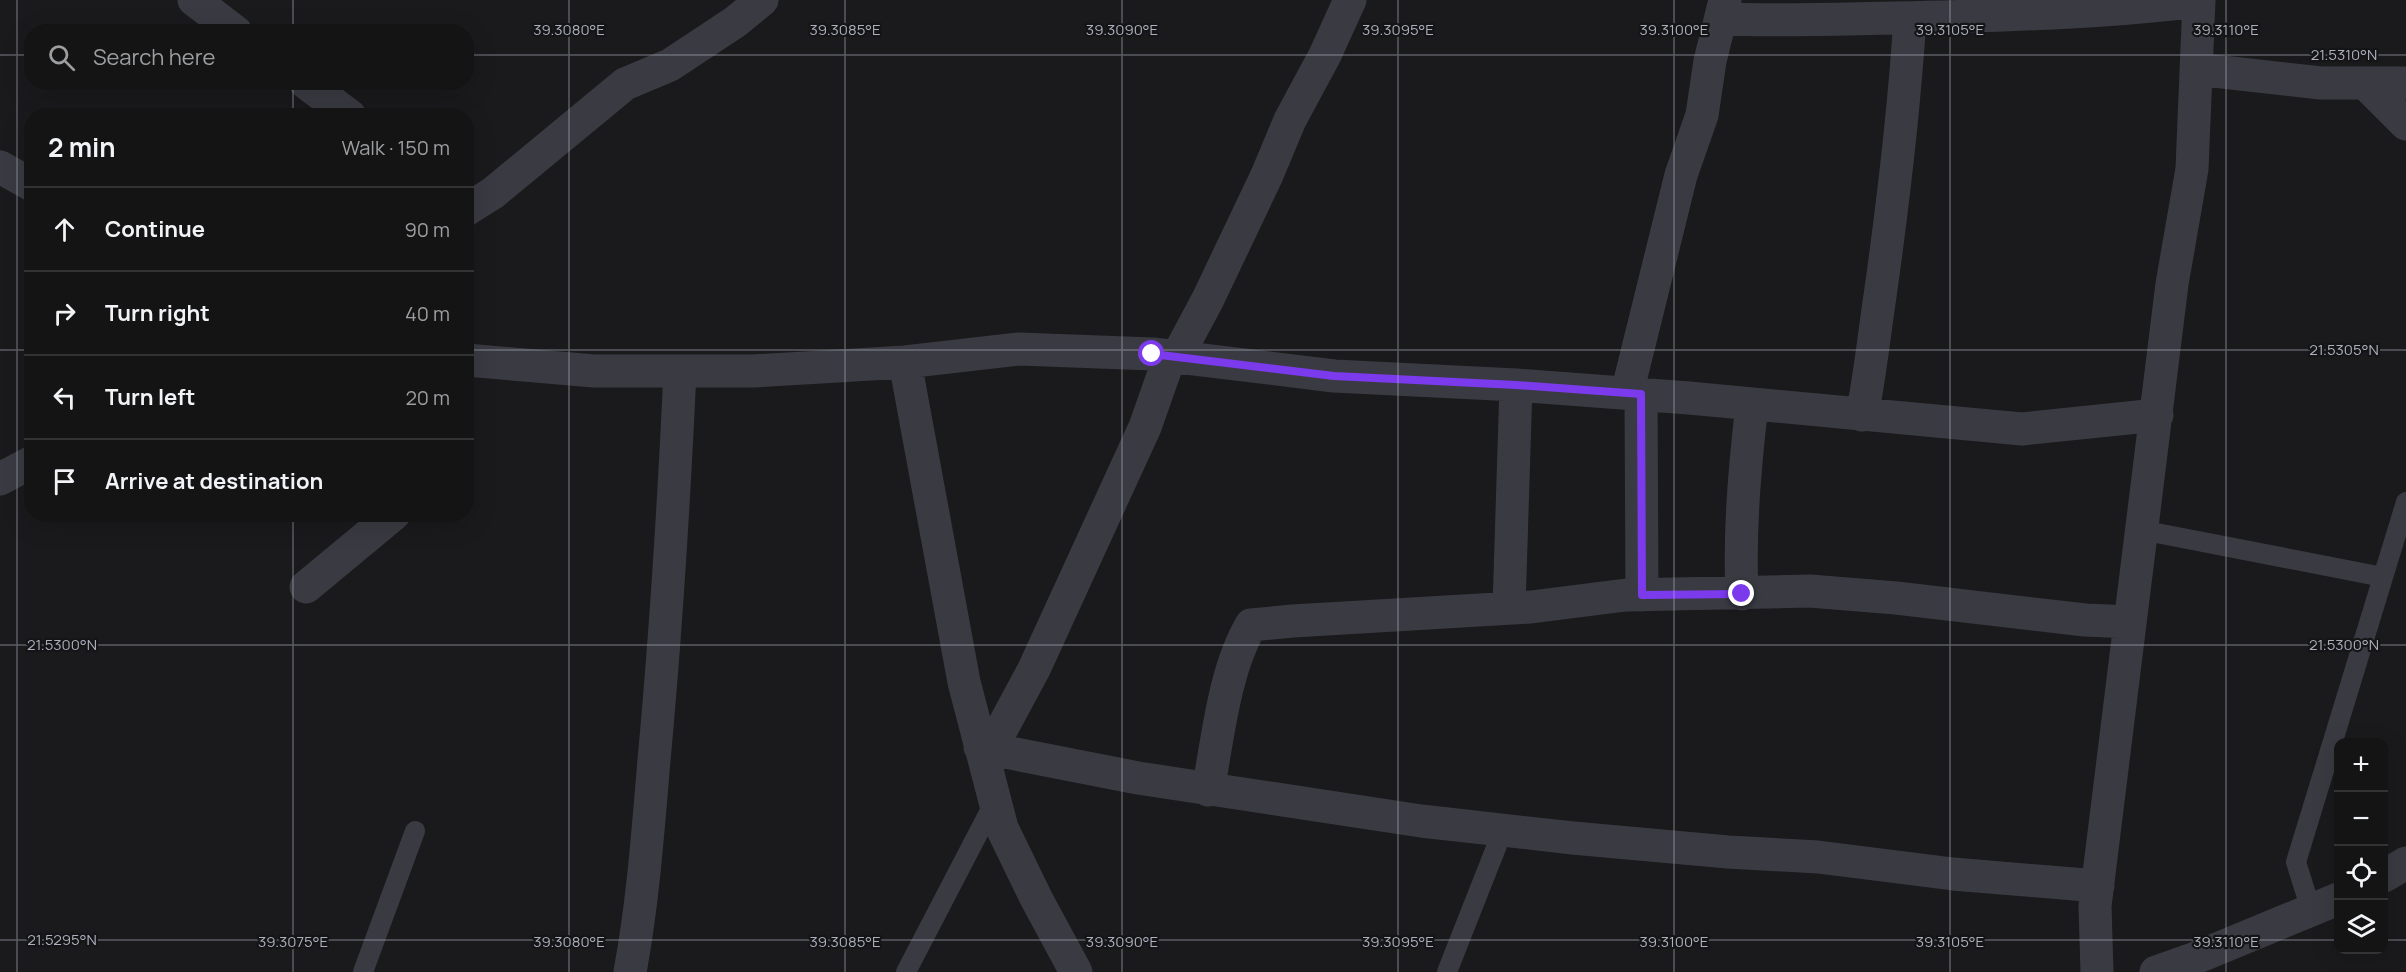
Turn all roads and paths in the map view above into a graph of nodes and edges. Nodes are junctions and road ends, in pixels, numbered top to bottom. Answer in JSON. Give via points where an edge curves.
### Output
{"nodes":[{"id":1,"x":194,"y":0,"type":"edge"},
{"id":2,"x":762,"y":0,"type":"edge"},
{"id":3,"x":1350,"y":0,"type":"edge"},
{"id":4,"x":2199,"y":1,"type":"edge"},
{"id":5,"x":1723,"y":9,"type":"edge"},
{"id":6,"x":1910,"y":18,"type":"junction"},
{"id":7,"x":226,"y":24,"type":"edge"},
{"id":8,"x":2196,"y":69,"type":"junction"},
{"id":9,"x":2365,"y":82,"type":"junction"},
{"id":10,"x":2406,"y":82,"type":"edge"},
{"id":11,"x":316,"y":90,"type":"edge"},
{"id":12,"x":339,"y":108,"type":"edge"},
{"id":13,"x":2406,"y":124,"type":"edge"},
{"id":14,"x":0,"y":167,"type":"edge"},
{"id":15,"x":24,"y":180,"type":"edge"},
{"id":16,"x":474,"y":204,"type":"edge"},
{"id":17,"x":1174,"y":356,"type":"junction"},
{"id":18,"x":474,"y":361,"type":"edge"},
{"id":19,"x":905,"y":362,"type":"junction"},
{"id":20,"x":680,"y":371,"type":"junction"},
{"id":21,"x":1516,"y":385,"type":"junction"},
{"id":22,"x":1634,"y":393,"type":"junction"},
{"id":23,"x":1752,"y":404,"type":"junction"},
{"id":24,"x":1862,"y":415,"type":"junction"},
{"id":25,"x":2157,"y":415,"type":"junction"},
{"id":26,"x":24,"y":466,"type":"edge"},
{"id":27,"x":0,"y":479,"type":"edge"},
{"id":28,"x":2406,"y":502,"type":"edge"},
{"id":29,"x":384,"y":522,"type":"edge"},
{"id":30,"x":2141,"y":530,"type":"junction"},
{"id":31,"x":2383,"y":577,"type":"junction"},
{"id":32,"x":306,"y":587,"type":"dead end"},
{"id":33,"x":1742,"y":594,"type":"junction"},
{"id":34,"x":1642,"y":595,"type":"junction"},
{"id":35,"x":1509,"y":608,"type":"junction"},
{"id":36,"x":2130,"y":622,"type":"junction"},
{"id":37,"x":986,"y":748,"type":"junction"},
{"id":38,"x":1208,"y":789,"type":"junction"},
{"id":39,"x":995,"y":801,"type":"junction"},
{"id":40,"x":1503,"y":830,"type":"junction"},
{"id":41,"x":415,"y":831,"type":"dead end"},
{"id":42,"x":2406,"y":863,"type":"edge"},
{"id":43,"x":2388,"y":874,"type":"edge"},
{"id":44,"x":2098,"y":886,"type":"junction"},
{"id":45,"x":2325,"y":905,"type":"edge"},
{"id":46,"x":363,"y":972,"type":"edge"},
{"id":47,"x":630,"y":972,"type":"edge"},
{"id":48,"x":906,"y":972,"type":"edge"},
{"id":49,"x":1076,"y":972,"type":"edge"},
{"id":50,"x":1447,"y":972,"type":"edge"},
{"id":51,"x":2097,"y":972,"type":"edge"},
{"id":52,"x":2156,"y":972,"type":"edge"}],
"edges":[{"from":1,"to":7,"type":"street"},
{"from":2,"to":16,"type":"street","via":[[670,65],[625,84],[493,194]]},
{"from":3,"to":17,"type":"street","via":[[1223,268]]},
{"from":4,"to":6,"type":"street","via":[[2051,14]]},
{"from":4,"to":8,"type":"street"},
{"from":5,"to":6,"type":"street","via":[[1789,21]]},
{"from":5,"to":22,"type":"street","via":[[1702,115],[1681,175]]},
{"from":6,"to":24,"type":"street","via":[[1890,227]]},
{"from":8,"to":9,"type":"street","via":[[2321,82]]},
{"from":8,"to":25,"type":"street","via":[[2192,169],[2172,284]]},
{"from":9,"to":10,"type":"street"},
{"from":9,"to":13,"type":"street"},
{"from":11,"to":12,"type":"street"},
{"from":14,"to":15,"type":"street"},
{"from":17,"to":19,"type":"street","via":[[1019,349]]},
{"from":17,"to":21,"type":"street","via":[[1334,376]]},
{"from":17,"to":37,"type":"street","via":[[1034,669]]},
{"from":18,"to":20,"type":"street","via":[[594,371]]},
{"from":19,"to":20,"type":"street"},
{"from":19,"to":37,"type":"street","via":[[964,682]]},
{"from":20,"to":47,"type":"street","via":[[674,516],[658,723],[638,929]]},
{"from":21,"to":22,"type":"street"},
{"from":21,"to":35,"type":"street"},
{"from":22,"to":23,"type":"street"},
{"from":22,"to":34,"type":"street"},
{"from":23,"to":24,"type":"street"},
{"from":23,"to":33,"type":"street","via":[[1746,460]]},
{"from":24,"to":25,"type":"street","via":[[2022,429]]},
{"from":25,"to":30,"type":"street"},
{"from":26,"to":27,"type":"street"},
{"from":28,"to":31,"type":"lane"},
{"from":29,"to":32,"type":"street"},
{"from":30,"to":31,"type":"lane"},
{"from":30,"to":36,"type":"street"},
{"from":31,"to":45,"type":"lane","via":[[2296,861]]},
{"from":33,"to":34,"type":"street"},
{"from":33,"to":36,"type":"street","via":[[1810,591]]},
{"from":34,"to":35,"type":"street"},
{"from":35,"to":38,"type":"street","via":[[1251,626],[1241,642],[1227,695]]},
{"from":36,"to":44,"type":"street"},
{"from":37,"to":38,"type":"street"},
{"from":37,"to":39,"type":"street"},
{"from":38,"to":40,"type":"street"},
{"from":39,"to":48,"type":"lane"},
{"from":39,"to":49,"type":"street","via":[[1002,828]]},
{"from":40,"to":44,"type":"street"},
{"from":40,"to":50,"type":"lane"},
{"from":41,"to":46,"type":"lane"},
{"from":42,"to":43,"type":"street"},
{"from":44,"to":51,"type":"street"},
{"from":45,"to":52,"type":"street"}]}
